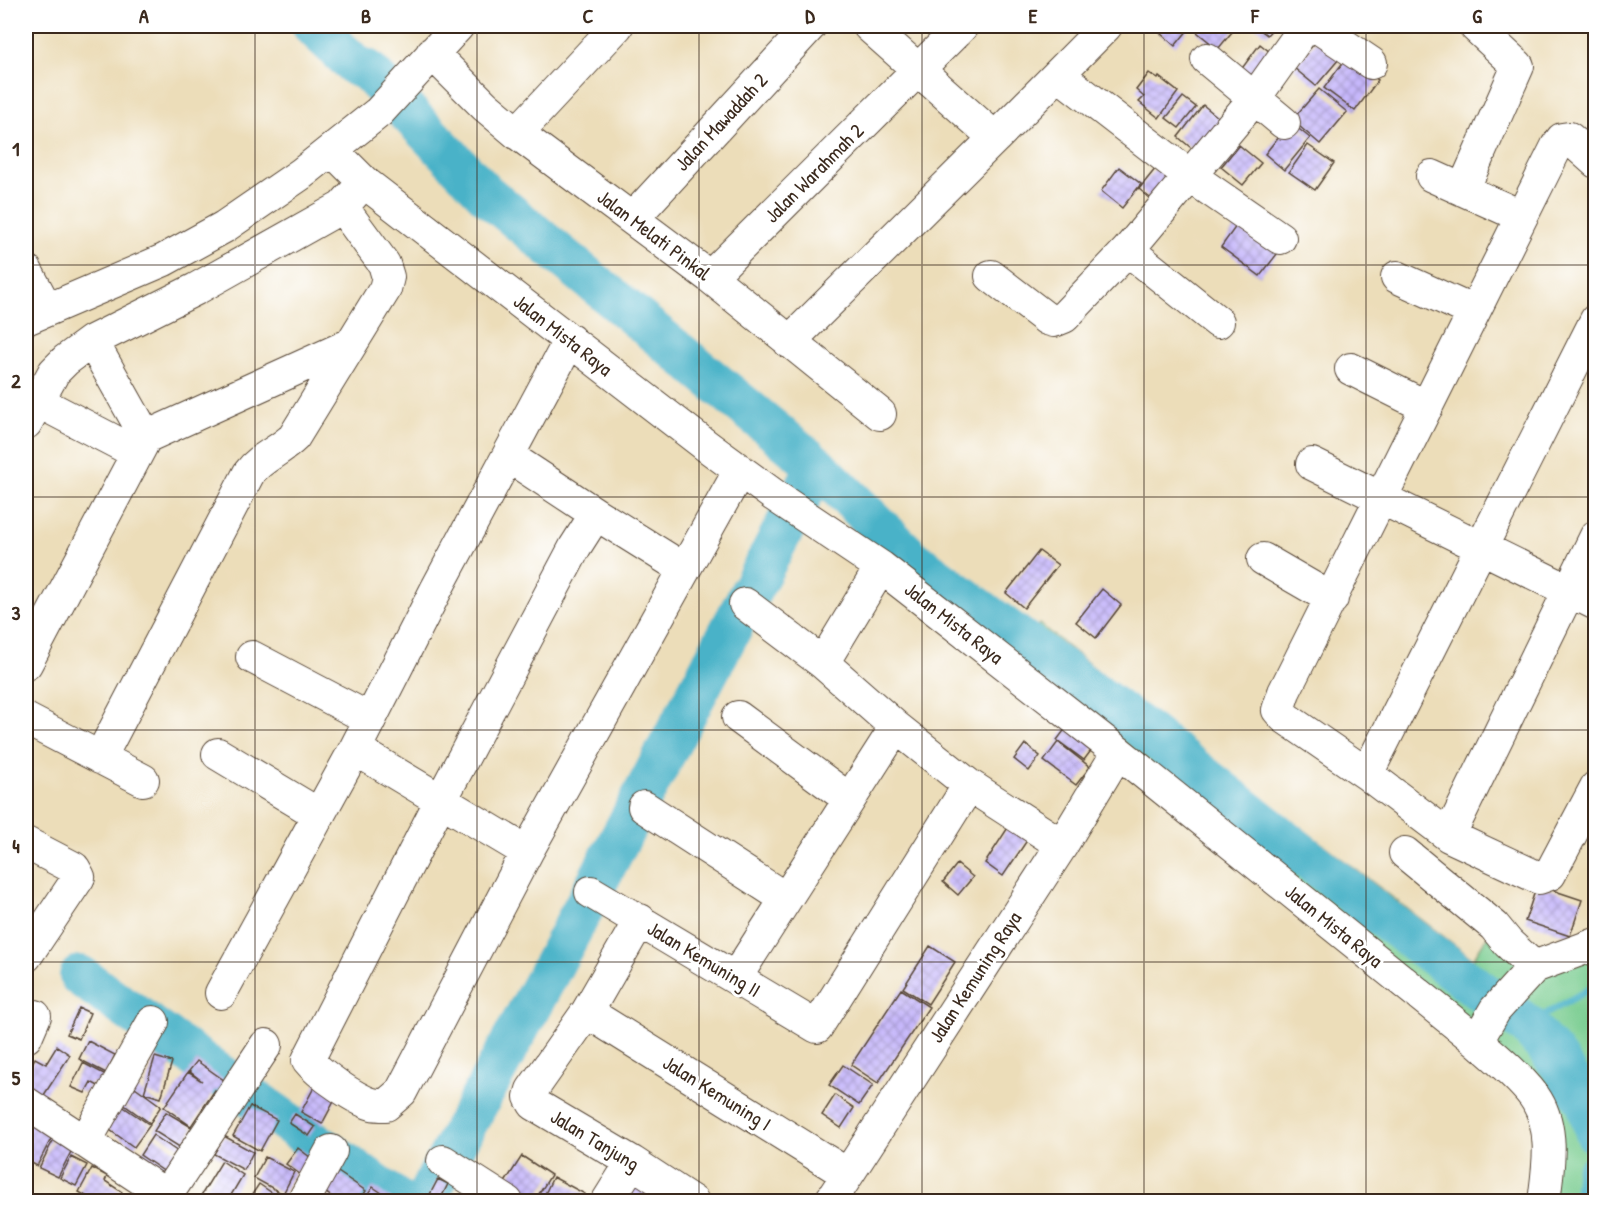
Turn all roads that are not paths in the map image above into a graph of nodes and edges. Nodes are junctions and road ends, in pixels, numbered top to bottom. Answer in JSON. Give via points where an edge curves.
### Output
{"nodes":[{"id":1,"x":458,"y":26,"type":"edge"},
{"id":2,"x":617,"y":26,"type":"edge"},
{"id":3,"x":810,"y":26,"type":"edge"},
{"id":4,"x":869,"y":26,"type":"edge"},
{"id":5,"x":962,"y":26,"type":"edge"},
{"id":6,"x":1106,"y":26,"type":"edge"},
{"id":7,"x":1306,"y":26,"type":"edge"},
{"id":8,"x":1316,"y":26,"type":"edge"},
{"id":9,"x":1475,"y":26,"type":"edge"},
{"id":10,"x":1207,"y":59,"type":"dead end"},
{"id":11,"x":1371,"y":63,"type":"dead end"},
{"id":12,"x":423,"y":64,"type":"junction"},
{"id":13,"x":918,"y":69,"type":"junction"},
{"id":14,"x":1059,"y":75,"type":"junction"},
{"id":15,"x":1254,"y":99,"type":"junction"},
{"id":16,"x":1284,"y":123,"type":"dead end"},
{"id":17,"x":517,"y":133,"type":"junction"},
{"id":18,"x":995,"y":138,"type":"junction"},
{"id":19,"x":332,"y":150,"type":"junction"},
{"id":20,"x":1596,"y":162,"type":"edge"},
{"id":21,"x":1190,"y":176,"type":"junction"},
{"id":22,"x":1432,"y":176,"type":"dead end"},
{"id":23,"x":364,"y":182,"type":"junction"},
{"id":24,"x":1463,"y":190,"type":"junction"},
{"id":25,"x":342,"y":207,"type":"junction"},
{"id":26,"x":1521,"y":216,"type":"junction"},
{"id":27,"x":633,"y":218,"type":"junction"},
{"id":28,"x":1280,"y":238,"type":"dead end"},
{"id":29,"x":1128,"y":250,"type":"junction"},
{"id":30,"x":26,"y":270,"type":"edge"},
{"id":31,"x":991,"y":276,"type":"dead end"},
{"id":32,"x":710,"y":277,"type":"junction"},
{"id":33,"x":1397,"y":277,"type":"dead end"},
{"id":34,"x":1474,"y":312,"type":"junction"},
{"id":35,"x":36,"y":314,"type":"edge"},
{"id":36,"x":1596,"y":320,"type":"edge"},
{"id":37,"x":1218,"y":322,"type":"dead end"},
{"id":38,"x":570,"y":340,"type":"junction"},
{"id":39,"x":92,"y":341,"type":"junction"},
{"id":40,"x":789,"y":342,"type":"junction"},
{"id":41,"x":349,"y":345,"type":"junction"},
{"id":42,"x":1351,"y":369,"type":"dead end"},
{"id":43,"x":1427,"y":407,"type":"junction"},
{"id":44,"x":31,"y":412,"type":"edge"},
{"id":45,"x":880,"y":414,"type":"dead end"},
{"id":46,"x":141,"y":445,"type":"junction"},
{"id":47,"x":507,"y":456,"type":"junction"},
{"id":48,"x":1312,"y":464,"type":"dead end"},
{"id":49,"x":740,"y":470,"type":"junction"},
{"id":50,"x":1381,"y":499,"type":"junction"},
{"id":51,"x":596,"y":514,"type":"junction"},
{"id":52,"x":1596,"y":536,"type":"edge"},
{"id":53,"x":1481,"y":548,"type":"junction"},
{"id":54,"x":1263,"y":559,"type":"dead end"},
{"id":55,"x":881,"y":567,"type":"junction"},
{"id":56,"x":684,"y":569,"type":"junction"},
{"id":57,"x":1583,"y":598,"type":"edge"},
{"id":58,"x":1332,"y":599,"type":"junction"},
{"id":59,"x":745,"y":604,"type":"dead end"},
{"id":60,"x":252,"y":657,"type":"dead end"},
{"id":61,"x":823,"y":663,"type":"junction"},
{"id":62,"x":26,"y":664,"type":"edge"},
{"id":63,"x":738,"y":717,"type":"dead end"},
{"id":64,"x":26,"y":719,"type":"edge"},
{"id":65,"x":370,"y":719,"type":"junction"},
{"id":66,"x":896,"y":726,"type":"junction"},
{"id":67,"x":355,"y":749,"type":"junction"},
{"id":68,"x":1118,"y":752,"type":"junction"},
{"id":69,"x":218,"y":754,"type":"dead end"},
{"id":70,"x":100,"y":758,"type":"junction"},
{"id":71,"x":1367,"y":774,"type":"junction"},
{"id":72,"x":143,"y":780,"type":"dead end"},
{"id":73,"x":969,"y":785,"type":"junction"},
{"id":74,"x":1596,"y":787,"type":"edge"},
{"id":75,"x":849,"y":799,"type":"junction"},
{"id":76,"x":441,"y":800,"type":"junction"},
{"id":77,"x":644,"y":807,"type":"dead end"},
{"id":78,"x":318,"y":814,"type":"junction"},
{"id":79,"x":1449,"y":836,"type":"junction"},
{"id":80,"x":26,"y":843,"type":"edge"},
{"id":81,"x":1062,"y":845,"type":"junction"},
{"id":82,"x":527,"y":852,"type":"junction"},
{"id":83,"x":1404,"y":853,"type":"dead end"},
{"id":84,"x":591,"y":892,"type":"dead end"},
{"id":85,"x":786,"y":898,"type":"junction"},
{"id":86,"x":640,"y":920,"type":"junction"},
{"id":87,"x":1596,"y":944,"type":"edge"},
{"id":88,"x":26,"y":956,"type":"edge"},
{"id":89,"x":1527,"y":975,"type":"junction"},
{"id":90,"x":736,"y":977,"type":"junction"},
{"id":91,"x":221,"y":993,"type":"dead end"},
{"id":92,"x":587,"y":1012,"type":"junction"},
{"id":93,"x":153,"y":1022,"type":"dead end"},
{"id":94,"x":1478,"y":1041,"type":"junction"},
{"id":95,"x":266,"y":1045,"type":"dead end"},
{"id":96,"x":26,"y":1102,"type":"edge"},
{"id":97,"x":86,"y":1142,"type":"junction"},
{"id":98,"x":331,"y":1151,"type":"dead end"},
{"id":99,"x":443,"y":1161,"type":"dead end"},
{"id":100,"x":632,"y":1162,"type":"junction"},
{"id":101,"x":847,"y":1174,"type":"junction"},
{"id":102,"x":164,"y":1198,"type":"edge"},
{"id":103,"x":303,"y":1202,"type":"edge"},
{"id":104,"x":507,"y":1202,"type":"edge"},
{"id":105,"x":607,"y":1202,"type":"edge"},
{"id":106,"x":693,"y":1202,"type":"edge"},
{"id":107,"x":830,"y":1202,"type":"edge"},
{"id":108,"x":1544,"y":1202,"type":"edge"}],
"edges":[{"from":1,"to":12,"type":"street"},
{"from":2,"to":17,"type":"street"},
{"from":3,"to":27,"type":"street","name":"Jalan Mawaddah 2"},
{"from":4,"to":13,"type":"street"},
{"from":5,"to":13,"type":"street","name":"Jalan Warahmah 2"},
{"from":6,"to":14,"type":"street"},
{"from":7,"to":15,"type":"street"},
{"from":8,"to":11,"type":"street"},
{"from":9,"to":24,"type":"street","via":[[1518,66]]},
{"from":10,"to":15,"type":"street"},
{"from":12,"to":17,"type":"street","name":"Jalan Melati Pinkal"},
{"from":12,"to":19,"type":"street","via":[[379,111]]},
{"from":13,"to":18,"type":"street"},
{"from":13,"to":32,"type":"street","name":"Jalan Warahmah 2"},
{"from":14,"to":18,"type":"street"},
{"from":14,"to":21,"type":"street"},
{"from":15,"to":16,"type":"street"},
{"from":15,"to":21,"type":"street"},
{"from":17,"to":27,"type":"street","name":"Jalan Melati Pinkal"},
{"from":18,"to":40,"type":"street"},
{"from":19,"to":23,"type":"street","name":"Jalan Mista Raya"},
{"from":19,"to":35,"type":"street","via":[[224,227],[164,260]]},
{"from":20,"to":26,"type":"street","via":[[1572,140],[1562,139]]},
{"from":21,"to":28,"type":"street"},
{"from":21,"to":29,"type":"street"},
{"from":22,"to":24,"type":"street"},
{"from":23,"to":25,"type":"street"},
{"from":23,"to":38,"type":"street","name":"Jalan Mista Raya"},
{"from":24,"to":26,"type":"street"},
{"from":25,"to":39,"type":"street","via":[[196,289]]},
{"from":25,"to":41,"type":"street","via":[[384,264],[388,277],[385,289]]},
{"from":26,"to":34,"type":"street"},
{"from":27,"to":32,"type":"street","name":"Jalan Melati Pinkal"},
{"from":29,"to":31,"type":"street","via":[[1060,321],[1047,319]]},
{"from":29,"to":37,"type":"street"},
{"from":30,"to":35,"type":"street"},
{"from":32,"to":40,"type":"street","name":"Jalan Melati Pinkal"},
{"from":33,"to":34,"type":"street"},
{"from":34,"to":43,"type":"street"},
{"from":36,"to":53,"type":"street"},
{"from":38,"to":47,"type":"street"},
{"from":38,"to":49,"type":"street","name":"Jalan Mista Raya"},
{"from":39,"to":44,"type":"street","via":[[54,372]]},
{"from":39,"to":46,"type":"street"},
{"from":40,"to":45,"type":"street","name":"Jalan Melati Pinkal"},
{"from":41,"to":46,"type":"street"},
{"from":41,"to":70,"type":"street","via":[[294,437],[249,473]]},
{"from":42,"to":43,"type":"street"},
{"from":43,"to":50,"type":"street"},
{"from":44,"to":46,"type":"street"},
{"from":46,"to":62,"type":"street"},
{"from":47,"to":51,"type":"street"},
{"from":47,"to":65,"type":"street"},
{"from":48,"to":50,"type":"street"},
{"from":49,"to":55,"type":"street","name":"Jalan Mista Raya"},
{"from":49,"to":56,"type":"street"},
{"from":50,"to":53,"type":"street"},
{"from":50,"to":58,"type":"street"},
{"from":51,"to":56,"type":"street"},
{"from":51,"to":76,"type":"street"},
{"from":52,"to":57,"type":"street"},
{"from":53,"to":57,"type":"street"},
{"from":53,"to":71,"type":"street"},
{"from":54,"to":58,"type":"street"},
{"from":55,"to":61,"type":"street"},
{"from":55,"to":68,"type":"street","name":"Jalan Mista Raya"},
{"from":56,"to":82,"type":"street"},
{"from":57,"to":79,"type":"street"},
{"from":58,"to":71,"type":"street","via":[[1278,710]]},
{"from":59,"to":61,"type":"street"},
{"from":60,"to":65,"type":"street"},
{"from":61,"to":66,"type":"street"},
{"from":63,"to":75,"type":"street"},
{"from":64,"to":70,"type":"street"},
{"from":65,"to":67,"type":"street"},
{"from":66,"to":73,"type":"street"},
{"from":66,"to":75,"type":"street"},
{"from":67,"to":76,"type":"street"},
{"from":67,"to":78,"type":"street"},
{"from":68,"to":81,"type":"street","name":"Jalan Kemuning Raya"},
{"from":68,"to":94,"type":"street","name":"Jalan Mista Raya"},
{"from":69,"to":78,"type":"street"},
{"from":70,"to":72,"type":"street"},
{"from":71,"to":79,"type":"street"},
{"from":73,"to":81,"type":"street"},
{"from":73,"to":90,"type":"street","name":"Jalan Kemuning II","via":[[817,1027]]},
{"from":74,"to":79,"type":"street","via":[[1545,877],[1533,877]]},
{"from":75,"to":85,"type":"street"},
{"from":76,"to":82,"type":"street"},
{"from":76,"to":82,"type":"street","via":[[308,1060],[333,1082],[371,1104],[386,1105],[401,1092]]},
{"from":77,"to":85,"type":"street"},
{"from":78,"to":91,"type":"street"},
{"from":80,"to":88,"type":"street","via":[[74,868],[79,877]]},
{"from":81,"to":101,"type":"street","name":"Jalan Kemuning Raya"},
{"from":83,"to":89,"type":"street","via":[[1494,926]]},
{"from":84,"to":86,"type":"street","name":"Jalan Kemuning II"},
{"from":85,"to":90,"type":"street"},
{"from":86,"to":90,"type":"street","name":"Jalan Kemuning II"},
{"from":86,"to":92,"type":"street"},
{"from":87,"to":89,"type":"street"},
{"from":89,"to":94,"type":"street","via":[[1495,1010]]},
{"from":92,"to":100,"type":"street","name":"Jalan Tanjung","via":[[530,1097],[534,1104]]},
{"from":92,"to":101,"type":"street","name":"Jalan Kemuning I"},
{"from":93,"to":97,"type":"street"},
{"from":94,"to":108,"type":"street","name":"Jalan Mista Raya","via":[[1537,1101],[1550,1158]]},
{"from":95,"to":102,"type":"street"},
{"from":96,"to":97,"type":"street"},
{"from":97,"to":102,"type":"street"},
{"from":98,"to":103,"type":"street"},
{"from":99,"to":104,"type":"street"},
{"from":100,"to":105,"type":"street"},
{"from":100,"to":106,"type":"street","name":"Jalan Tanjung"},
{"from":101,"to":107,"type":"street","name":"Jalan Kemuning Raya"}]}
